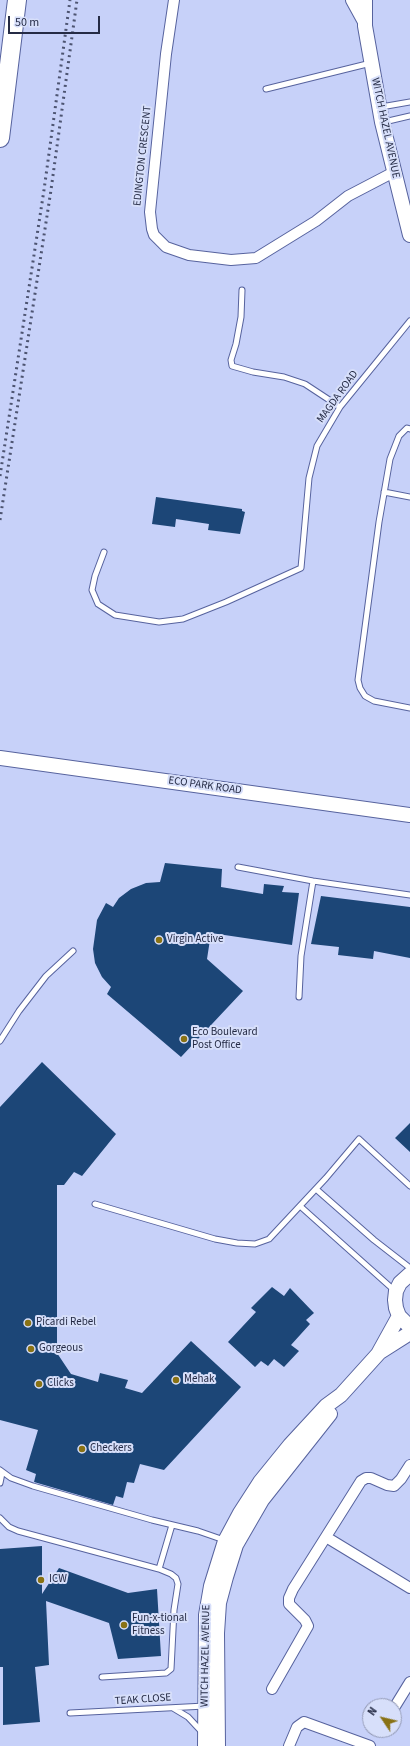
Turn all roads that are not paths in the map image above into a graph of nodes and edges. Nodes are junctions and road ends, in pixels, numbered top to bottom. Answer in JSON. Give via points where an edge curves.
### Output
{"nodes":[{"id":1,"x":17,"y":0,"type":"edge"},
{"id":2,"x":174,"y":0,"type":"edge"},
{"id":3,"x":353,"y":0,"type":"edge"},
{"id":4,"x":365,"y":0,"type":"edge"},
{"id":5,"x":364,"y":20,"type":"junction"},
{"id":6,"x":371,"y":63,"type":"junction"},
{"id":7,"x":266,"y":89,"type":"dead end"},
{"id":8,"x":410,"y":102,"type":"edge"},
{"id":9,"x":380,"y":107,"type":"junction"},
{"id":10,"x":410,"y":116,"type":"edge"},
{"id":11,"x":382,"y":122,"type":"junction"},
{"id":12,"x":0,"y":138,"type":"edge"},
{"id":13,"x":394,"y":172,"type":"junction"},
{"id":14,"x":407,"y":214,"type":"edge"},
{"id":15,"x":410,"y":235,"type":"edge"},
{"id":16,"x":242,"y":290,"type":"dead end"},
{"id":17,"x":410,"y":321,"type":"edge"},
{"id":18,"x":340,"y":407,"type":"junction"},
{"id":19,"x":410,"y":429,"type":"edge"},
{"id":20,"x":384,"y":492,"type":"junction"},
{"id":21,"x":410,"y":497,"type":"edge"},
{"id":22,"x":104,"y":552,"type":"dead end"},
{"id":23,"x":410,"y":708,"type":"edge"},
{"id":24,"x":3,"y":758,"type":"edge"},
{"id":25,"x":410,"y":814,"type":"edge"},
{"id":26,"x":238,"y":867,"type":"dead end"},
{"id":27,"x":313,"y":881,"type":"junction"},
{"id":28,"x":410,"y":895,"type":"edge"},
{"id":29,"x":73,"y":951,"type":"dead end"},
{"id":30,"x":298,"y":997,"type":"dead end"},
{"id":31,"x":0,"y":1041,"type":"edge"},
{"id":32,"x":410,"y":1186,"type":"edge"},
{"id":33,"x":316,"y":1188,"type":"junction"},
{"id":34,"x":95,"y":1204,"type":"dead end"},
{"id":35,"x":300,"y":1206,"type":"junction"},
{"id":36,"x":410,"y":1268,"type":"edge"},
{"id":37,"x":410,"y":1274,"type":"edge"},
{"id":38,"x":396,"y":1291,"type":"junction"},
{"id":39,"x":399,"y":1316,"type":"junction"},
{"id":40,"x":410,"y":1327,"type":"edge"},
{"id":41,"x":410,"y":1333,"type":"edge"},
{"id":42,"x":378,"y":1354,"type":"junction"},
{"id":43,"x":410,"y":1465,"type":"edge"},
{"id":44,"x":1,"y":1472,"type":"edge"},
{"id":45,"x":0,"y":1483,"type":"edge"},
{"id":46,"x":0,"y":1518,"type":"edge"},
{"id":47,"x":172,"y":1525,"type":"junction"},
{"id":48,"x":326,"y":1537,"type":"junction"},
{"id":49,"x":231,"y":1543,"type":"junction"},
{"id":50,"x":159,"y":1569,"type":"junction"},
{"id":51,"x":410,"y":1588,"type":"edge"},
{"id":52,"x":102,"y":1677,"type":"dead end"},
{"id":53,"x":410,"y":1682,"type":"edge"},
{"id":54,"x":272,"y":1689,"type":"dead end"},
{"id":55,"x":400,"y":1698,"type":"edge"},
{"id":56,"x":211,"y":1706,"type":"junction"},
{"id":57,"x":173,"y":1708,"type":"junction"},
{"id":58,"x":70,"y":1713,"type":"dead end"},
{"id":59,"x":205,"y":1741,"type":"edge"},
{"id":60,"x":218,"y":1746,"type":"edge"},
{"id":61,"x":290,"y":1746,"type":"edge"},
{"id":62,"x":370,"y":1746,"type":"edge"}],
"edges":[{"from":1,"to":12,"type":"highway"},
{"from":2,"to":13,"type":"street","name":"EDINGTON CRESCENT","via":[[164,69],[150,212],[154,235],[166,247],[189,255],[231,260],[256,258],[316,221],[348,196]]},
{"from":3,"to":5,"type":"street","name":"WITCH HAZEL AVENUE"},
{"from":4,"to":5,"type":"street","name":"WITCH HAZEL AVENUE"},
{"from":5,"to":6,"type":"street","name":"WITCH HAZEL AVENUE"},
{"from":6,"to":7,"type":"lane"},
{"from":6,"to":9,"type":"street","name":"WITCH HAZEL AVENUE"},
{"from":8,"to":9,"type":"lane"},
{"from":9,"to":11,"type":"street","name":"WITCH HAZEL AVENUE"},
{"from":10,"to":11,"type":"lane"},
{"from":11,"to":13,"type":"street","name":"WITCH HAZEL AVENUE"},
{"from":13,"to":14,"type":"street","name":"WITCH HAZEL AVENUE"},
{"from":14,"to":15,"type":"street","name":"WITCH HAZEL AVENUE"},
{"from":16,"to":18,"type":"lane","via":[[241,317],[231,360],[232,366],[305,384]]},
{"from":17,"to":18,"type":"lane","name":"MAGDA ROAD"},
{"from":18,"to":22,"type":"lane","name":"MAGDA ROAD","via":[[317,446],[311,467],[301,568],[182,619],[159,622],[115,615],[98,604],[92,590],[94,576]]},
{"from":19,"to":20,"type":"lane","via":[[407,428],[394,445]]},
{"from":20,"to":21,"type":"lane"},
{"from":20,"to":23,"type":"lane","via":[[358,680],[365,696]]},
{"from":24,"to":25,"type":"street","name":"ECO PARK ROAD"},
{"from":26,"to":27,"type":"lane"},
{"from":27,"to":28,"type":"lane"},
{"from":27,"to":30,"type":"lane","via":[[299,969]]},
{"from":29,"to":31,"type":"lane","via":[[46,976],[18,1011]]},
{"from":32,"to":33,"type":"lane","via":[[359,1139]]},
{"from":33,"to":35,"type":"lane"},
{"from":33,"to":36,"type":"lane","via":[[374,1240]]},
{"from":34,"to":35,"type":"lane","via":[[237,1244],[255,1244],[269,1239]]},
{"from":35,"to":38,"type":"lane"},
{"from":37,"to":38,"type":"street"},
{"from":38,"to":39,"type":"street","via":[[396,1308]]},
{"from":39,"to":40,"type":"street"},
{"from":39,"to":42,"type":"street","name":"WITCH HAZEL AVENUE"},
{"from":41,"to":42,"type":"street","name":"WITCH HAZEL AVENUE"},
{"from":42,"to":49,"type":"street","name":"WITCH HAZEL AVENUE","via":[[341,1395],[334,1408]]},
{"from":43,"to":48,"type":"street","via":[[394,1486],[387,1486],[371,1478],[364,1479]]},
{"from":44,"to":45,"type":"lane"},
{"from":44,"to":47,"type":"lane","via":[[32,1486]]},
{"from":46,"to":50,"type":"lane","via":[[9,1527],[18,1531]]},
{"from":47,"to":49,"type":"lane"},
{"from":47,"to":50,"type":"lane"},
{"from":48,"to":51,"type":"street"},
{"from":48,"to":54,"type":"street","via":[[289,1598],[289,1604],[308,1626]]},
{"from":49,"to":56,"type":"street","name":"WITCH HAZEL AVENUE","via":[[208,1601],[205,1635]]},
{"from":50,"to":52,"type":"lane","via":[[172,1574],[178,1584],[174,1610],[172,1669],[166,1673]]},
{"from":53,"to":55,"type":"street"},
{"from":56,"to":57,"type":"lane","name":"TEAK CLOSE"},
{"from":56,"to":59,"type":"street","name":"WITCH HAZEL AVENUE"},
{"from":56,"to":60,"type":"street","name":"WITCH HAZEL AVENUE"},
{"from":57,"to":58,"type":"lane","name":"TEAK CLOSE"},
{"from":57,"to":59,"type":"lane","via":[[188,1717]]},
{"from":61,"to":62,"type":"street","via":[[297,1728],[304,1722]]}]}
